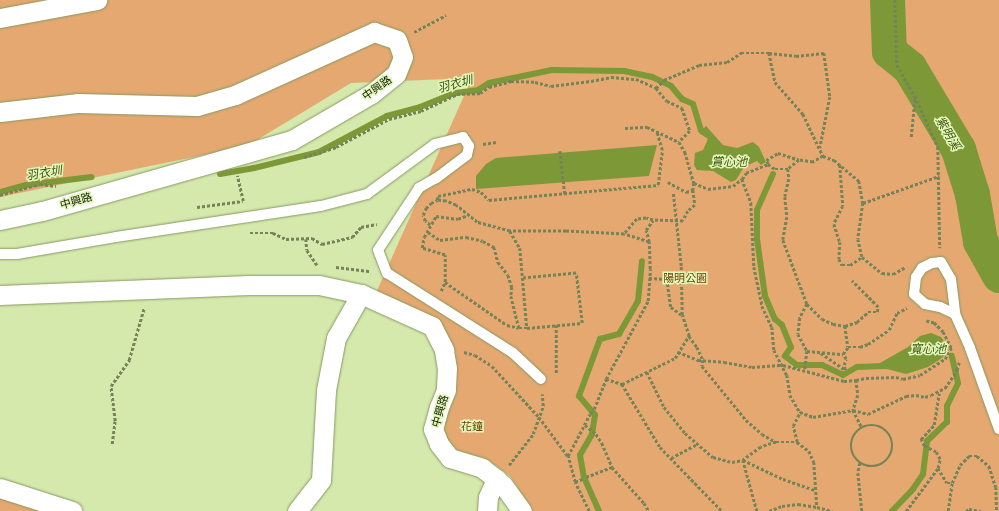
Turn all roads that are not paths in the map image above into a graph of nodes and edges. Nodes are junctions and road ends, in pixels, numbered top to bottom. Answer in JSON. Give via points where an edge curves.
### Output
{"nodes":[{"id":1,"x":97,"y":0,"type":"edge"},
{"id":2,"x":0,"y":18,"type":"edge"},
{"id":3,"x":0,"y":112,"type":"edge"},
{"id":4,"x":0,"y":220,"type":"edge"},
{"id":5,"x":0,"y":254,"type":"edge"},
{"id":6,"x":361,"y":294,"type":"junction"},
{"id":7,"x":0,"y":295,"type":"edge"},
{"id":8,"x":955,"y":314,"type":"junction"},
{"id":9,"x":541,"y":379,"type":"road end"},
{"id":10,"x":999,"y":429,"type":"edge"},
{"id":11,"x":502,"y":474,"type":"junction"},
{"id":12,"x":0,"y":488,"type":"edge"},
{"id":13,"x":72,"y":511,"type":"edge"},
{"id":14,"x":297,"y":511,"type":"edge"},
{"id":15,"x":487,"y":511,"type":"edge"},
{"id":16,"x":522,"y":511,"type":"edge"}],
"edges":[{"from":1,"to":2,"type":"street"},
{"from":3,"to":4,"type":"street","name":"中興路","via":[[78,103],[197,106],[235,95],[374,32],[397,40],[403,57],[396,74],[371,94],[292,140],[42,211]]},
{"from":5,"to":9,"type":"lane","via":[[17,254],[320,206],[367,194],[435,144],[464,137],[469,146],[467,155],[419,188],[378,250],[387,273],[514,353]]},
{"from":6,"to":7,"type":"street","name":"中興路","via":[[319,285],[249,285]]},
{"from":6,"to":11,"type":"street","name":"中興路","via":[[432,326],[444,350],[447,368],[446,390],[433,429],[439,444],[450,458]]},
{"from":6,"to":14,"type":"street","via":[[336,338],[326,390],[321,480]]},
{"from":8,"to":8,"type":"lane","via":[[925,304],[914,294],[916,277],[922,268],[941,262],[951,279]]},
{"from":8,"to":10,"type":"lane"},
{"from":11,"to":15,"type":"street","via":[[488,497]]},
{"from":11,"to":16,"type":"street","name":"中興路","via":[[503,485]]},
{"from":12,"to":13,"type":"street"}]}
